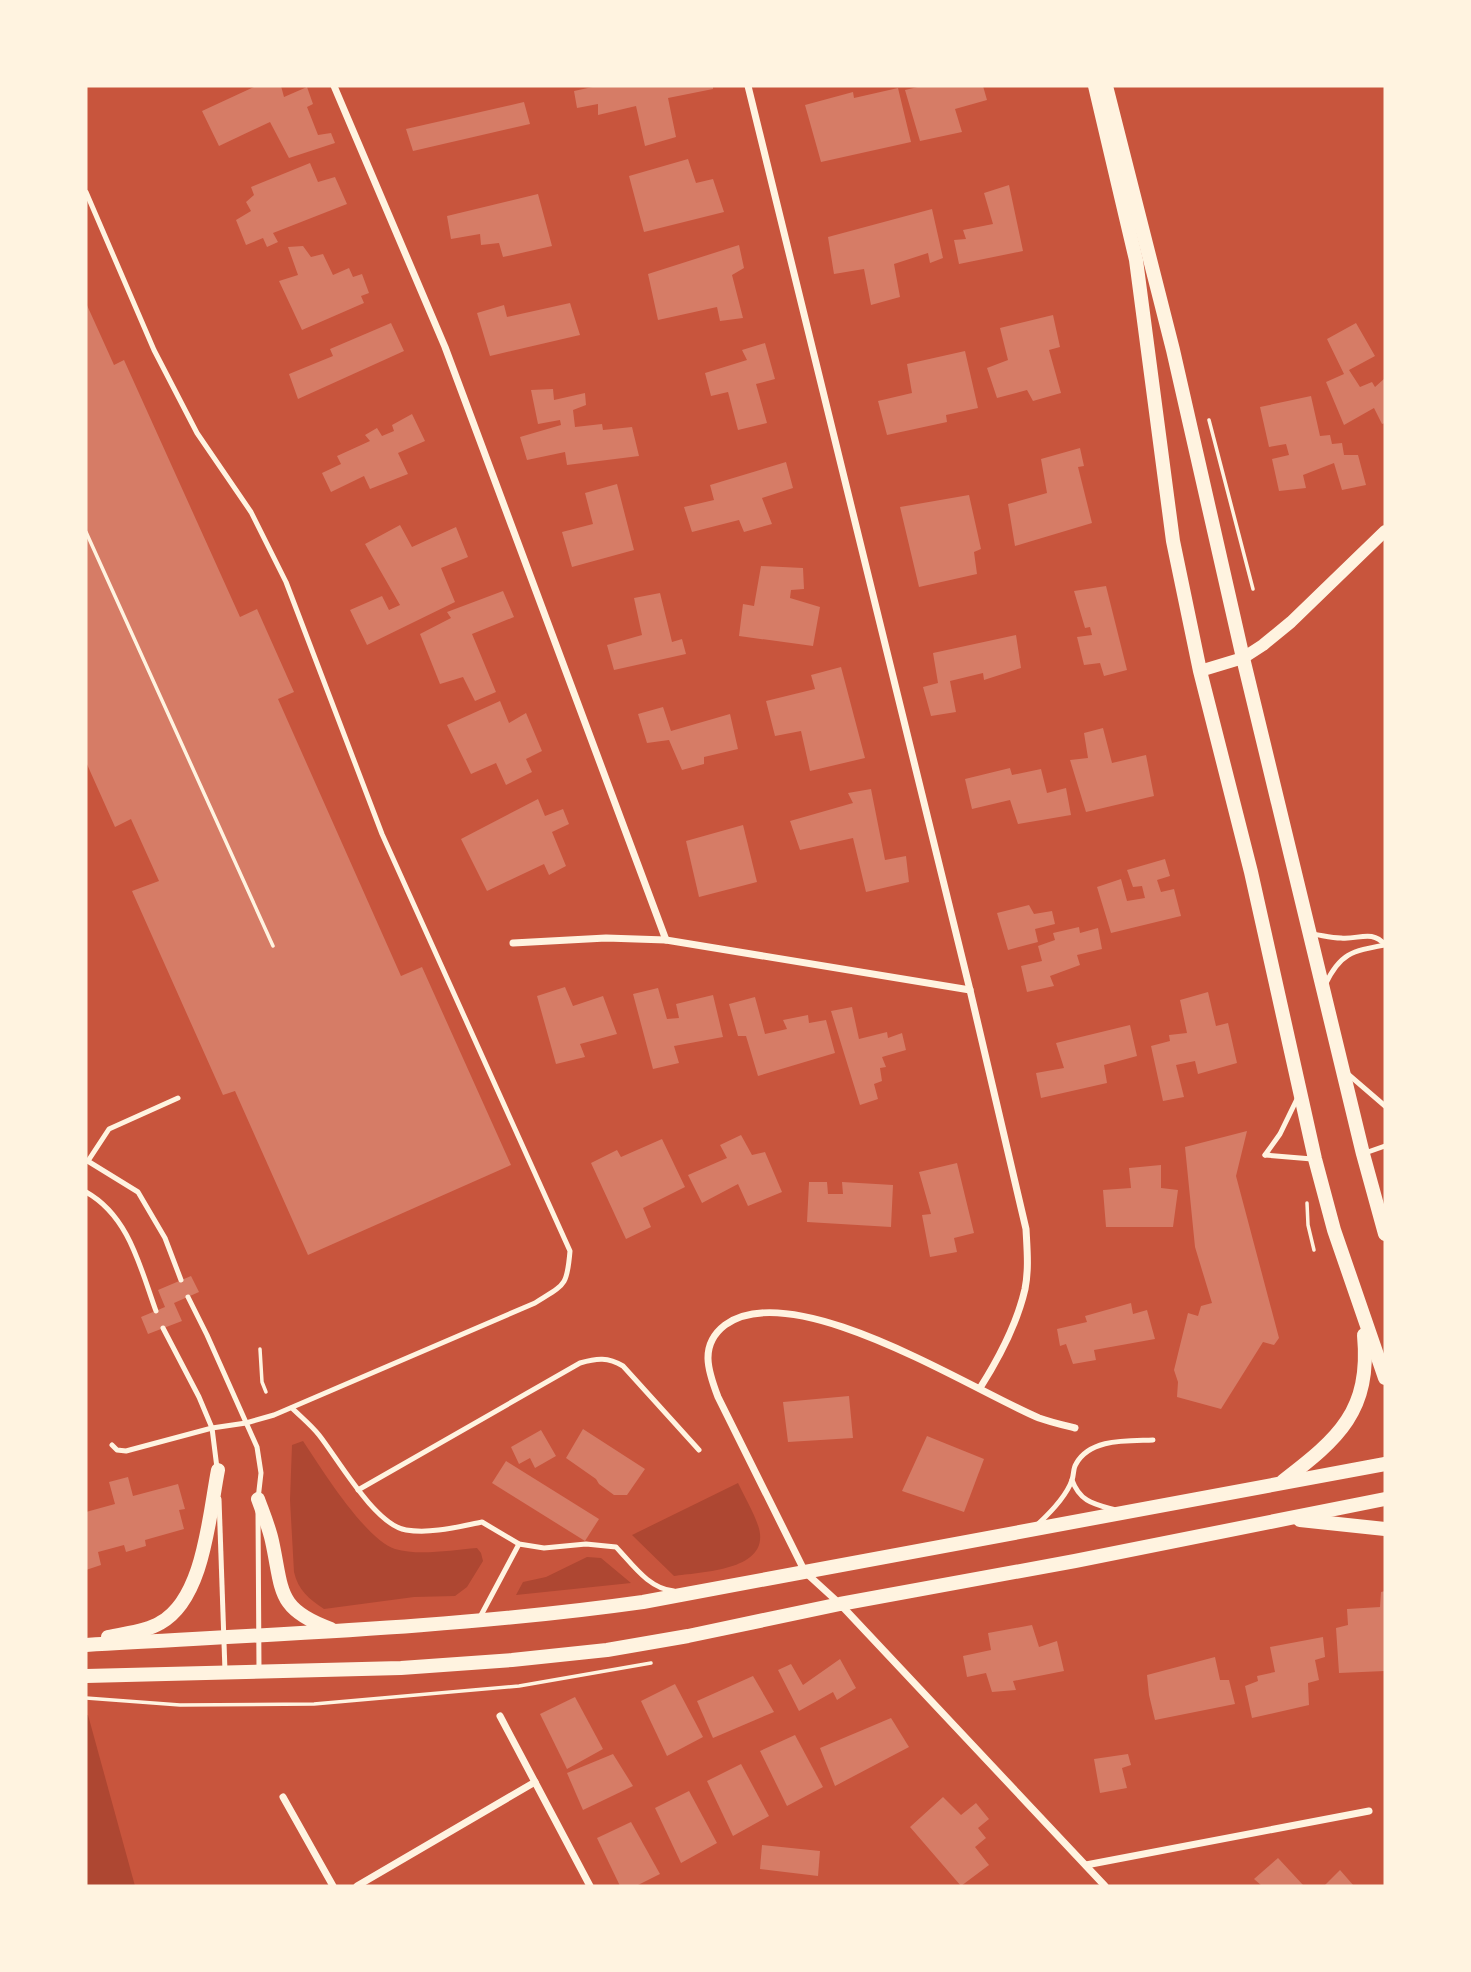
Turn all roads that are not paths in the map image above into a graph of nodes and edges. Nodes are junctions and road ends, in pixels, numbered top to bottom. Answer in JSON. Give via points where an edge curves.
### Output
{"nodes":[{"id":1,"x":334,"y":86,"type":"edge"},
{"id":2,"x":748,"y":86,"type":"edge"},
{"id":3,"x":1095,"y":86,"type":"edge"},
{"id":4,"x":1106,"y":86,"type":"edge"},
{"id":5,"x":86,"y":192,"type":"edge"},
{"id":6,"x":1385,"y":531,"type":"edge"},
{"id":7,"x":1243,"y":658,"type":"junction"},
{"id":8,"x":1200,"y":671,"type":"junction"},
{"id":9,"x":1311,"y":933,"type":"junction"},
{"id":10,"x":666,"y":940,"type":"junction"},
{"id":11,"x":513,"y":943,"type":"dead end"},
{"id":12,"x":1324,"y":986,"type":"junction"},
{"id":13,"x":970,"y":990,"type":"junction"},
{"id":14,"x":1343,"y":1071,"type":"junction"},
{"id":15,"x":1300,"y":1092,"type":"junction"},
{"id":16,"x":178,"y":1098,"type":"dead end"},
{"id":17,"x":1385,"y":1106,"type":"edge"},
{"id":18,"x":1385,"y":1146,"type":"edge"},
{"id":19,"x":1363,"y":1154,"type":"junction"},
{"id":20,"x":1315,"y":1159,"type":"junction"},
{"id":21,"x":87,"y":1161,"type":"edge"},
{"id":22,"x":86,"y":1192,"type":"edge"},
{"id":23,"x":1385,"y":1234,"type":"edge"},
{"id":24,"x":181,"y":1280,"type":"dead end"},
{"id":25,"x":188,"y":1297,"type":"dead end"},
{"id":26,"x":156,"y":1311,"type":"dead end"},
{"id":27,"x":1362,"y":1316,"type":"junction"},
{"id":28,"x":163,"y":1328,"type":"dead end"},
{"id":29,"x":1385,"y":1378,"type":"edge"},
{"id":30,"x":980,"y":1388,"type":"junction"},
{"id":31,"x":292,"y":1408,"type":"junction"},
{"id":32,"x":246,"y":1423,"type":"junction"},
{"id":33,"x":212,"y":1428,"type":"junction"},
{"id":34,"x":1075,"y":1428,"type":"dead end"},
{"id":35,"x":1153,"y":1440,"type":"dead end"},
{"id":36,"x":112,"y":1445,"type":"dead end"},
{"id":37,"x":699,"y":1450,"type":"dead end"},
{"id":38,"x":1385,"y":1464,"type":"edge"},
{"id":39,"x":218,"y":1470,"type":"junction"},
{"id":40,"x":1072,"y":1480,"type":"junction"},
{"id":41,"x":1280,"y":1483,"type":"junction"},
{"id":42,"x":358,"y":1490,"type":"junction"},
{"id":43,"x":258,"y":1499,"type":"junction"},
{"id":44,"x":1385,"y":1499,"type":"edge"},
{"id":45,"x":1124,"y":1513,"type":"junction"},
{"id":46,"x":1289,"y":1519,"type":"junction"},
{"id":47,"x":1385,"y":1529,"type":"edge"},
{"id":48,"x":1030,"y":1531,"type":"junction"},
{"id":49,"x":519,"y":1544,"type":"junction"},
{"id":50,"x":805,"y":1572,"type":"junction"},
{"id":51,"x":703,"y":1593,"type":"junction"},
{"id":52,"x":840,"y":1604,"type":"junction"},
{"id":53,"x":478,"y":1621,"type":"junction"},
{"id":54,"x":339,"y":1631,"type":"junction"},
{"id":55,"x":258,"y":1637,"type":"junction"},
{"id":56,"x":225,"y":1639,"type":"junction"},
{"id":57,"x":86,"y":1644,"type":"edge"},
{"id":58,"x":259,"y":1673,"type":"junction"},
{"id":59,"x":225,"y":1674,"type":"junction"},
{"id":60,"x":86,"y":1676,"type":"edge"},
{"id":61,"x":500,"y":1716,"type":"dead end"},
{"id":62,"x":535,"y":1782,"type":"junction"},
{"id":63,"x":283,"y":1797,"type":"dead end"},
{"id":64,"x":1369,"y":1811,"type":"dead end"},
{"id":65,"x":1086,"y":1865,"type":"junction"},
{"id":66,"x":333,"y":1886,"type":"edge"},
{"id":67,"x":357,"y":1886,"type":"edge"},
{"id":68,"x":590,"y":1886,"type":"edge"},
{"id":69,"x":1105,"y":1886,"type":"edge"}],
"edges":[{"from":1,"to":10,"type":"street","via":[[444,347]]},
{"from":2,"to":13,"type":"street"},
{"from":3,"to":8,"type":"main road","via":[[1136,260],[1173,541]]},
{"from":4,"to":7,"type":"main road","via":[[1173,350]]},
{"from":5,"to":31,"type":"lane","via":[[160,362],[197,433],[251,512],[286,582],[382,834],[570,1251],[564,1285],[536,1303]]},
{"from":6,"to":7,"type":"street","via":[[1291,622]]},
{"from":7,"to":8,"type":"street"},
{"from":7,"to":9,"type":"main road"},
{"from":8,"to":15,"type":"main road"},
{"from":9,"to":12,"type":"main road"},
{"from":9,"to":12,"type":"lane","via":[[1343,939],[1371,935],[1385,945],[1344,957]]},
{"from":10,"to":11,"type":"street"},
{"from":10,"to":13,"type":"street"},
{"from":12,"to":14,"type":"main road"},
{"from":13,"to":30,"type":"street","via":[[1026,1229],[1028,1260],[1018,1314]]},
{"from":14,"to":17,"type":"lane"},
{"from":14,"to":19,"type":"main road"},
{"from":15,"to":20,"type":"main road"},
{"from":15,"to":20,"type":"lane","via":[[1265,1155]]},
{"from":16,"to":21,"type":"lane","via":[[109,1129]]},
{"from":18,"to":19,"type":"lane"},
{"from":19,"to":23,"type":"main road"},
{"from":20,"to":27,"type":"main road"},
{"from":21,"to":24,"type":"lane","via":[[138,1192],[165,1238]]},
{"from":22,"to":26,"type":"lane","via":[[102,1201],[126,1231]]},
{"from":25,"to":32,"type":"lane"},
{"from":27,"to":29,"type":"main road"},
{"from":27,"to":41,"type":"main road","via":[[1366,1358],[1358,1403],[1326,1447]]},
{"from":28,"to":33,"type":"lane"},
{"from":30,"to":34,"type":"street","via":[[1040,1418]]},
{"from":30,"to":50,"type":"street","via":[[905,1351],[818,1320],[778,1313],[750,1315],[713,1334],[707,1354],[709,1374]]},
{"from":31,"to":32,"type":"lane"},
{"from":31,"to":42,"type":"lane","via":[[317,1432]]},
{"from":32,"to":33,"type":"lane"},
{"from":32,"to":43,"type":"lane","via":[[257,1447]]},
{"from":33,"to":36,"type":"lane","via":[[126,1451]]},
{"from":33,"to":39,"type":"lane"},
{"from":35,"to":40,"type":"lane","via":[[1113,1442],[1090,1449],[1076,1464]]},
{"from":37,"to":42,"type":"lane","via":[[623,1366],[611,1359],[593,1359]]},
{"from":38,"to":41,"type":"main road"},
{"from":39,"to":56,"type":"lane"},
{"from":39,"to":57,"type":"main road","via":[[197,1576],[182,1605],[158,1624]]},
{"from":40,"to":45,"type":"lane","via":[[1078,1494]]},
{"from":40,"to":48,"type":"lane","via":[[1050,1513]]},
{"from":41,"to":45,"type":"main road"},
{"from":42,"to":49,"type":"lane","via":[[387,1522],[404,1530],[435,1531],[482,1522]]},
{"from":43,"to":54,"type":"main road","via":[[272,1540],[281,1591],[299,1615]]},
{"from":43,"to":55,"type":"lane"},
{"from":44,"to":46,"type":"main road"},
{"from":45,"to":48,"type":"main road"},
{"from":46,"to":47,"type":"main road"},
{"from":46,"to":52,"type":"main road"},
{"from":48,"to":50,"type":"main road"},
{"from":49,"to":51,"type":"lane","via":[[616,1547],[650,1583],[664,1590]]},
{"from":49,"to":53,"type":"lane"},
{"from":50,"to":51,"type":"main road"},
{"from":50,"to":52,"type":"street"},
{"from":51,"to":53,"type":"main road"},
{"from":52,"to":58,"type":"main road","via":[[607,1650],[415,1667]]},
{"from":52,"to":65,"type":"street"},
{"from":53,"to":54,"type":"main road"},
{"from":54,"to":55,"type":"main road"},
{"from":55,"to":56,"type":"main road"},
{"from":55,"to":58,"type":"lane"},
{"from":56,"to":57,"type":"main road"},
{"from":56,"to":59,"type":"lane"},
{"from":58,"to":59,"type":"main road"},
{"from":59,"to":60,"type":"main road"},
{"from":61,"to":62,"type":"street"},
{"from":62,"to":67,"type":"street"},
{"from":62,"to":68,"type":"street"},
{"from":63,"to":66,"type":"street"},
{"from":64,"to":65,"type":"street"},
{"from":65,"to":69,"type":"street"}]}
